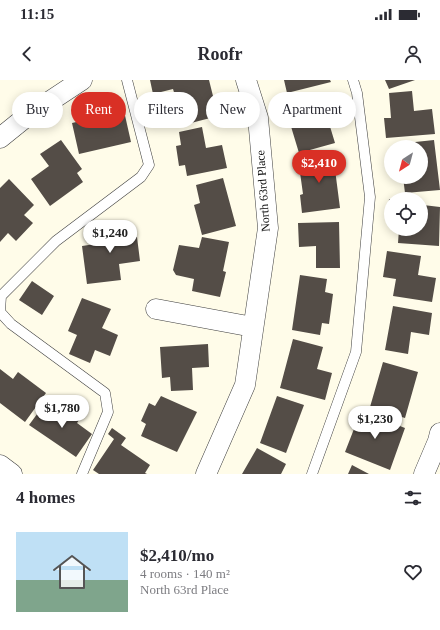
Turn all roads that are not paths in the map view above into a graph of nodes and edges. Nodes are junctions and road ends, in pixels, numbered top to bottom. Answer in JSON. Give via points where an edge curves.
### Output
{"nodes":[{"id":1,"x":82,"y":80,"type":"edge"},
{"id":2,"x":127,"y":80,"type":"edge"},
{"id":3,"x":246,"y":80,"type":"edge"},
{"id":4,"x":352,"y":80,"type":"edge"},
{"id":5,"x":0,"y":138,"type":"edge"},
{"id":6,"x":156,"y":309,"type":"dead end"},
{"id":7,"x":0,"y":311,"type":"edge"},
{"id":8,"x":253,"y":326,"type":"junction"},
{"id":9,"x":440,"y":433,"type":"edge"},
{"id":10,"x":0,"y":465,"type":"edge"},
{"id":11,"x":12,"y":474,"type":"edge"},
{"id":12,"x":82,"y":474,"type":"edge"},
{"id":13,"x":206,"y":474,"type":"edge"},
{"id":14,"x":312,"y":474,"type":"edge"},
{"id":15,"x":424,"y":474,"type":"edge"}],
"edges":[{"from":1,"to":5,"type":"street","via":[[26,117]]},
{"from":2,"to":7,"type":"lane","via":[[149,164],[141,177],[56,240],[1,296]]},
{"from":3,"to":8,"type":"street","name":"North 63rd Place","via":[[258,118],[268,228]]},
{"from":4,"to":14,"type":"lane","via":[[357,93],[370,197],[356,352]]},
{"from":6,"to":8,"type":"street"},
{"from":7,"to":12,"type":"lane","via":[[11,324],[105,393],[108,412]]},
{"from":8,"to":13,"type":"street","name":"North 63rd Place","via":[[244,384]]},
{"from":9,"to":15,"type":"street"},
{"from":10,"to":11,"type":"street"}]}
